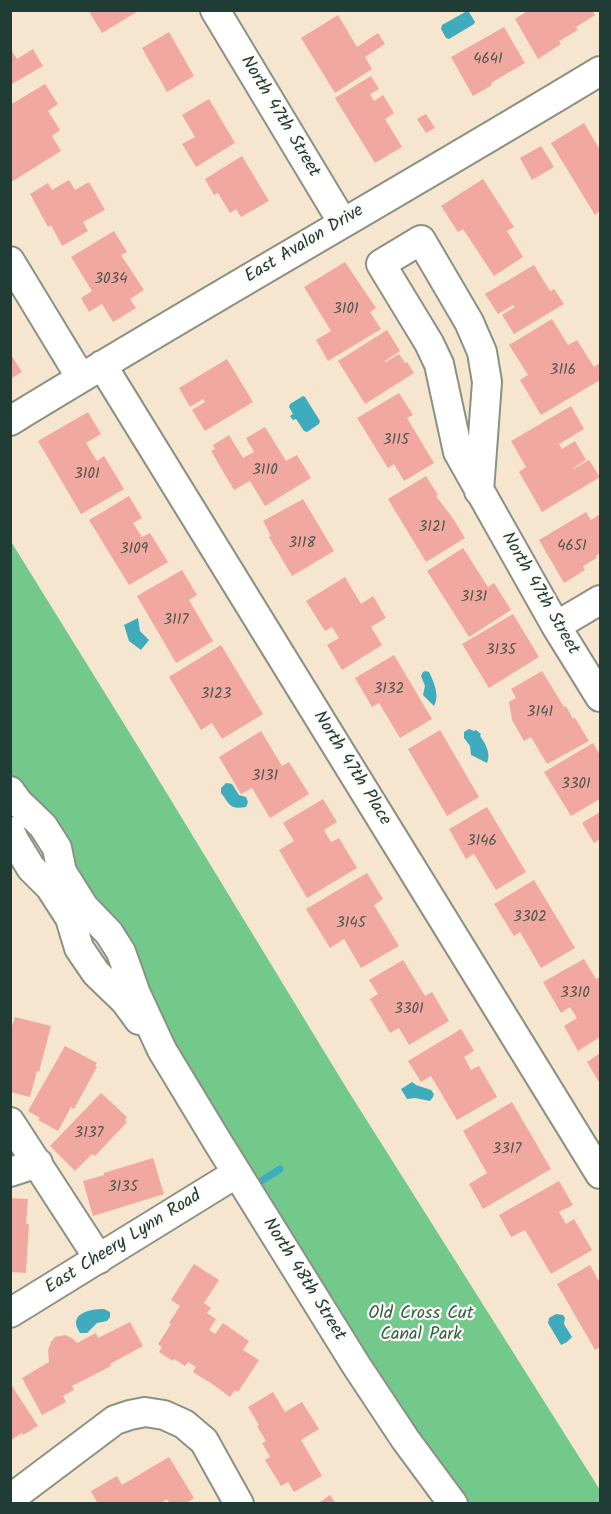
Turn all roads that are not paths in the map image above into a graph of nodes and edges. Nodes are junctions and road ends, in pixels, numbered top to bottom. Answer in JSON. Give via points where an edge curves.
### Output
{"nodes":[{"id":1,"x":215,"y":10,"type":"edge"},
{"id":2,"x":600,"y":70,"type":"edge"},
{"id":3,"x":343,"y":223,"type":"junction"},
{"id":4,"x":10,"y":261,"type":"edge"},
{"id":5,"x":91,"y":371,"type":"junction"},
{"id":6,"x":10,"y":421,"type":"edge"},
{"id":7,"x":479,"y":491,"type":"junction"},
{"id":8,"x":600,"y":600,"type":"edge"},
{"id":9,"x":556,"y":626,"type":"junction"},
{"id":10,"x":600,"y":697,"type":"edge"},
{"id":11,"x":10,"y":791,"type":"edge"},
{"id":12,"x":10,"y":831,"type":"edge"},
{"id":13,"x":162,"y":1050,"type":"junction"},
{"id":14,"x":10,"y":1122,"type":"edge"},
{"id":15,"x":38,"y":1163,"type":"junction"},
{"id":16,"x":10,"y":1172,"type":"edge"},
{"id":17,"x":237,"y":1173,"type":"junction"},
{"id":18,"x":600,"y":1174,"type":"edge"},
{"id":19,"x":99,"y":1259,"type":"junction"},
{"id":20,"x":10,"y":1313,"type":"edge"},
{"id":21,"x":10,"y":1499,"type":"edge"},
{"id":22,"x":239,"y":1503,"type":"edge"},
{"id":23,"x":453,"y":1503,"type":"edge"}],
"edges":[{"from":1,"to":3,"type":"street","name":"North 47th Street"},
{"from":2,"to":3,"type":"street","name":"East Avalon Drive"},
{"from":3,"to":5,"type":"street","name":"East Avalon Drive"},
{"from":4,"to":5,"type":"street","name":"North 47th Place"},
{"from":5,"to":6,"type":"street","name":"East Avalon Drive"},
{"from":5,"to":18,"type":"street","name":"North 47th Place"},
{"from":7,"to":7,"type":"street","name":"North 47th Street","via":[[487,382],[482,352],[421,240],[381,264],[439,364],[458,452]]},
{"from":7,"to":9,"type":"street","name":"North 47th Street"},
{"from":8,"to":9,"type":"street"},
{"from":9,"to":10,"type":"street","name":"North 47th Street"},
{"from":11,"to":13,"type":"street","name":"North 48th Street","via":[[43,826],[57,848],[62,872],[84,907],[121,952]]},
{"from":12,"to":13,"type":"street","name":"North 48th Street","via":[[31,868],[50,887],[70,918],[79,948],[96,973],[124,1001]]},
{"from":13,"to":17,"type":"street","name":"North 48th Street"},
{"from":14,"to":15,"type":"street"},
{"from":15,"to":16,"type":"street"},
{"from":15,"to":19,"type":"street"},
{"from":17,"to":19,"type":"street","name":"East Cheery Lynn Road"},
{"from":17,"to":23,"type":"street","name":"North 48th Street","via":[[356,1365]]},
{"from":19,"to":20,"type":"street","name":"East Cheery Lynn Road"},
{"from":21,"to":22,"type":"street","via":[[115,1420],[145,1412],[184,1424],[204,1441]]}]}
